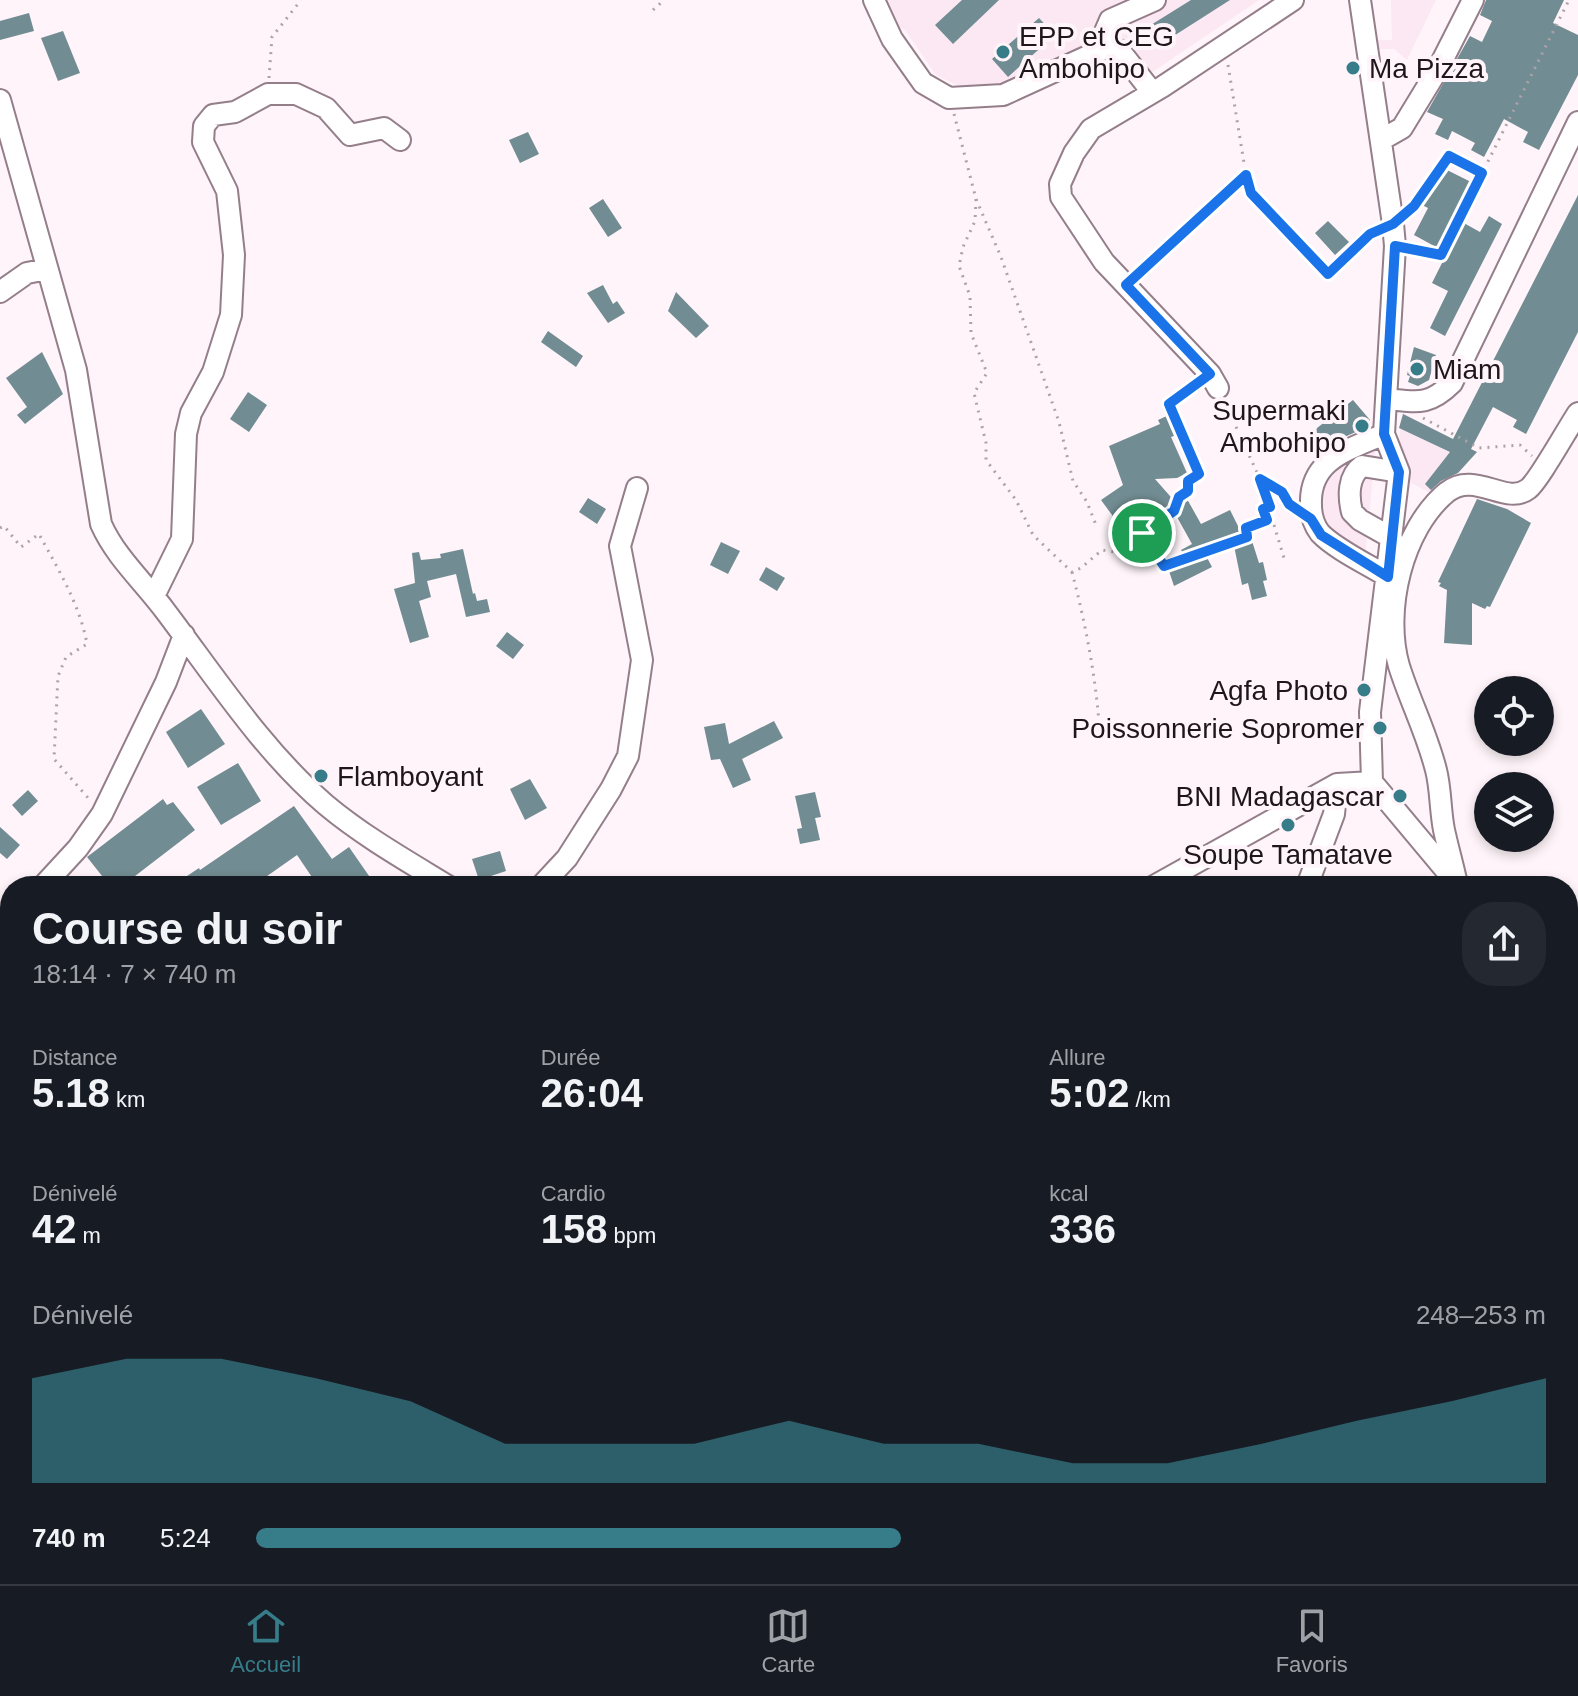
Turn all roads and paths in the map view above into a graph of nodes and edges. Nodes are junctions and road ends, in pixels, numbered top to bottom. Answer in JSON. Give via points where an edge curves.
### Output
{"nodes":[{"id":1,"x":301,"y":0,"type":"edge"},
{"id":2,"x":664,"y":0,"type":"edge"},
{"id":3,"x":874,"y":0,"type":"edge"},
{"id":4,"x":1155,"y":0,"type":"edge"},
{"id":5,"x":1293,"y":0,"type":"edge"},
{"id":6,"x":1360,"y":0,"type":"edge"},
{"id":7,"x":1473,"y":0,"type":"edge"},
{"id":8,"x":1569,"y":0,"type":"edge"},
{"id":9,"x":653,"y":10,"type":"dead end"},
{"id":10,"x":1225,"y":45,"type":"junction"},
{"id":11,"x":1110,"y":46,"type":"junction"},
{"id":12,"x":1152,"y":92,"type":"junction"},
{"id":13,"x":268,"y":94,"type":"junction"},
{"id":14,"x":949,"y":98,"type":"junction"},
{"id":15,"x":1,"y":110,"type":"edge"},
{"id":16,"x":1578,"y":122,"type":"edge"},
{"id":17,"x":400,"y":140,"type":"dead end"},
{"id":18,"x":1381,"y":140,"type":"junction"},
{"id":19,"x":1482,"y":173,"type":"junction"},
{"id":20,"x":1246,"y":175,"type":"junction"},
{"id":21,"x":976,"y":199,"type":"junction"},
{"id":22,"x":1393,"y":224,"type":"junction"},
{"id":23,"x":1395,"y":246,"type":"junction"},
{"id":24,"x":47,"y":269,"type":"junction"},
{"id":25,"x":1126,"y":285,"type":"junction"},
{"id":26,"x":0,"y":292,"type":"edge"},
{"id":27,"x":1214,"y":381,"type":"junction"},
{"id":28,"x":1387,"y":399,"type":"junction"},
{"id":29,"x":1422,"y":403,"type":"junction"},
{"id":30,"x":1578,"y":413,"type":"edge"},
{"id":31,"x":1384,"y":434,"type":"junction"},
{"id":32,"x":1544,"y":466,"type":"junction"},
{"id":33,"x":1399,"y":472,"type":"junction"},
{"id":34,"x":1260,"y":479,"type":"junction"},
{"id":35,"x":637,"y":488,"type":"dead end"},
{"id":36,"x":1270,"y":507,"type":"junction"},
{"id":37,"x":1311,"y":519,"type":"junction"},
{"id":38,"x":1096,"y":525,"type":"dead end"},
{"id":39,"x":0,"y":528,"type":"edge"},
{"id":40,"x":1142,"y":533,"type":"junction"},
{"id":41,"x":1392,"y":538,"type":"junction"},
{"id":42,"x":1284,"y":558,"type":"dead end"},
{"id":43,"x":1072,"y":572,"type":"junction"},
{"id":44,"x":1388,"y":577,"type":"junction"},
{"id":45,"x":154,"y":596,"type":"junction"},
{"id":46,"x":184,"y":635,"type":"junction"},
{"id":47,"x":1099,"y":723,"type":"dead end"},
{"id":48,"x":1372,"y":782,"type":"junction"},
{"id":49,"x":1337,"y":784,"type":"junction"},
{"id":50,"x":102,"y":814,"type":"junction"},
{"id":51,"x":52,"y":876,"type":"edge"},
{"id":52,"x":432,"y":876,"type":"edge"},
{"id":53,"x":550,"y":876,"type":"edge"},
{"id":54,"x":1172,"y":876,"type":"edge"},
{"id":55,"x":1311,"y":876,"type":"edge"},
{"id":56,"x":1450,"y":876,"type":"edge"},
{"id":57,"x":1456,"y":876,"type":"edge"}],
"edges":[{"from":1,"to":13,"type":"path","via":[[272,37]]},
{"from":2,"to":9,"type":"path"},
{"from":3,"to":14,"type":"street","via":[[892,39],[923,83]]},
{"from":4,"to":11,"type":"street","via":[[1110,20],[1104,34]]},
{"from":5,"to":10,"type":"street"},
{"from":6,"to":18,"type":"street"},
{"from":7,"to":18,"type":"street","via":[[1402,128]]},
{"from":8,"to":19,"type":"path"},
{"from":10,"to":12,"type":"street"},
{"from":10,"to":20,"type":"path"},
{"from":11,"to":12,"type":"street","via":[[1120,51]]},
{"from":11,"to":14,"type":"street","via":[[1003,95]]},
{"from":12,"to":25,"type":"street","via":[[1091,129],[1060,184],[1061,197],[1104,262]]},
{"from":13,"to":17,"type":"street","via":[[296,94],[326,108],[350,135],[384,128]]},
{"from":13,"to":45,"type":"street","via":[[235,112],[213,115],[204,126],[203,142],[227,191],[234,255],[231,315],[213,372],[191,413],[182,539]]},
{"from":14,"to":21,"type":"path"},
{"from":15,"to":24,"type":"street"},
{"from":16,"to":29,"type":"street","via":[[1452,383]]},
{"from":18,"to":22,"type":"street"},
{"from":19,"to":22,"type":"path","via":[[1449,156],[1414,206]]},
{"from":19,"to":23,"type":"path","via":[[1441,255]]},
{"from":20,"to":22,"type":"path","via":[[1251,193],[1328,274],[1370,234]]},
{"from":20,"to":25,"type":"path"},
{"from":21,"to":38,"type":"path","via":[[1059,422],[1073,481]]},
{"from":21,"to":43,"type":"path","via":[[975,221],[959,266],[970,296],[971,333],[987,373],[974,393],[986,460],[1016,500],[1033,535]]},
{"from":22,"to":23,"type":"street"},
{"from":23,"to":28,"type":"street"},
{"from":24,"to":26,"type":"street","via":[[27,273]]},
{"from":24,"to":45,"type":"street","via":[[76,370],[101,524],[110,543]]},
{"from":25,"to":27,"type":"street"},
{"from":27,"to":34,"type":"path"},
{"from":27,"to":40,"type":"path","via":[[1169,404],[1199,474],[1188,481],[1188,491],[1174,511]]},
{"from":28,"to":29,"type":"street"},
{"from":28,"to":31,"type":"street"},
{"from":29,"to":32,"type":"path","via":[[1417,415],[1479,448],[1520,445]]},
{"from":30,"to":32,"type":"street"},
{"from":31,"to":33,"type":"street"},
{"from":31,"to":37,"type":"street","via":[[1317,472],[1310,493]]},
{"from":32,"to":57,"type":"street","via":[[1529,489],[1514,495],[1475,484],[1450,490],[1412,536],[1402,561],[1395,633],[1398,663],[1436,771]]},
{"from":33,"to":41,"type":"street"},
{"from":33,"to":41,"type":"street","via":[[1362,466],[1351,481],[1352,512]]},
{"from":34,"to":36,"type":"path"},
{"from":34,"to":37,"type":"path"},
{"from":35,"to":53,"type":"street","via":[[620,546],[642,660],[628,756],[567,858]]},
{"from":36,"to":40,"type":"path","via":[[1263,509],[1267,520],[1246,528],[1247,537],[1164,566]]},
{"from":36,"to":42,"type":"path"},
{"from":37,"to":44,"type":"street","via":[[1321,535]]},
{"from":39,"to":50,"type":"path","via":[[4,526],[21,547],[39,534],[84,625],[87,644],[66,657],[58,676],[54,759]]},
{"from":40,"to":43,"type":"path","via":[[1115,552],[1102,550]]},
{"from":41,"to":44,"type":"street"},
{"from":43,"to":47,"type":"path"},
{"from":44,"to":48,"type":"street","via":[[1370,712]]},
{"from":45,"to":46,"type":"street"},
{"from":46,"to":50,"type":"street"},
{"from":46,"to":52,"type":"street","via":[[276,756],[326,804]]},
{"from":48,"to":49,"type":"street"},
{"from":48,"to":56,"type":"street"},
{"from":49,"to":54,"type":"street"},
{"from":49,"to":55,"type":"street","via":[[1334,814]]},
{"from":50,"to":51,"type":"street"}]}
